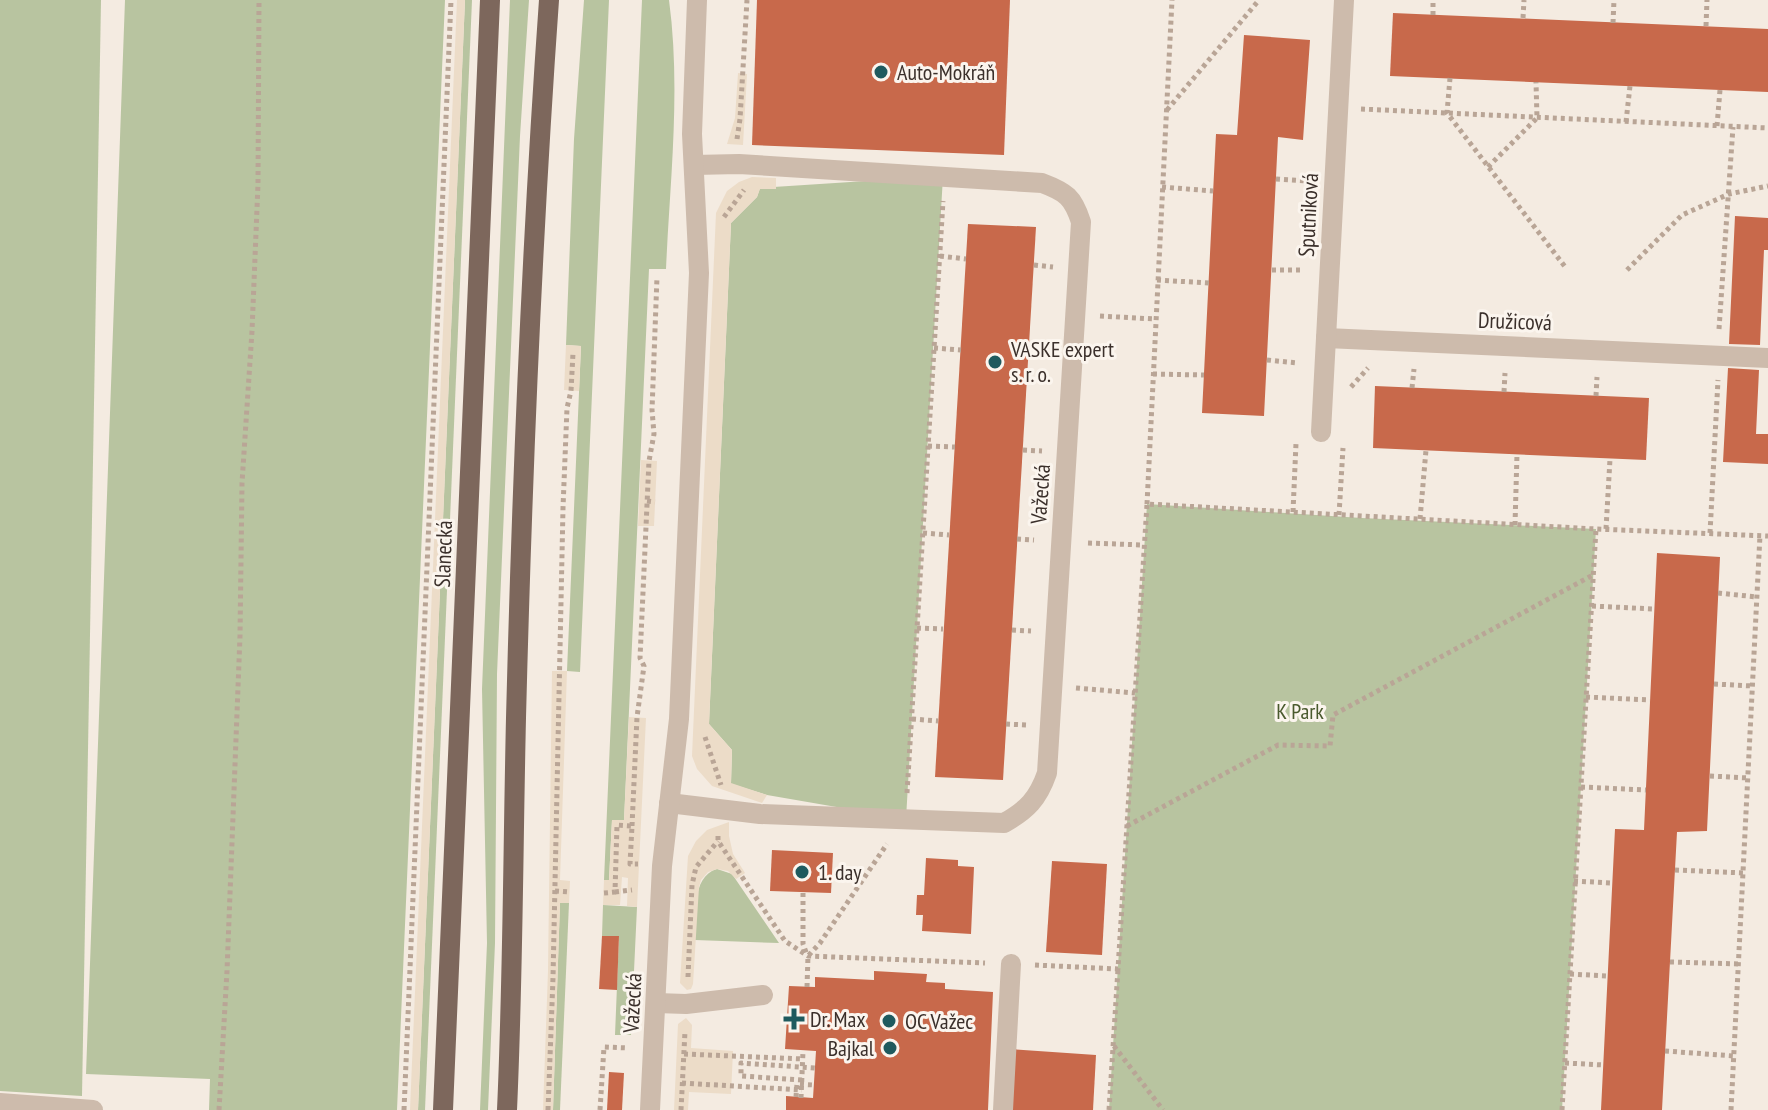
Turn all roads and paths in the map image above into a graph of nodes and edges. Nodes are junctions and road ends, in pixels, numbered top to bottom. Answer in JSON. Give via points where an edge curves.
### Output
{"nodes":[{"id":1,"x":259,"y":0,"type":"edge"},
{"id":2,"x":451,"y":0,"type":"edge"},
{"id":3,"x":490,"y":0,"type":"edge"},
{"id":4,"x":549,"y":0,"type":"edge"},
{"id":5,"x":697,"y":0,"type":"edge"},
{"id":6,"x":747,"y":0,"type":"edge"},
{"id":7,"x":1172,"y":0,"type":"edge"},
{"id":8,"x":1259,"y":0,"type":"edge"},
{"id":9,"x":1344,"y":0,"type":"edge"},
{"id":10,"x":1433,"y":0,"type":"edge"},
{"id":11,"x":1524,"y":0,"type":"edge"},
{"id":12,"x":1614,"y":0,"type":"edge"},
{"id":13,"x":1707,"y":0,"type":"edge"},
{"id":14,"x":1433,"y":15,"type":"dead end"},
{"id":15,"x":1523,"y":18,"type":"dead end"},
{"id":16,"x":1613,"y":23,"type":"dead end"},
{"id":17,"x":1706,"y":26,"type":"dead end"},
{"id":18,"x":1450,"y":78,"type":"dead end"},
{"id":19,"x":1536,"y":82,"type":"dead end"},
{"id":20,"x":1630,"y":86,"type":"dead end"},
{"id":21,"x":1720,"y":90,"type":"dead end"},
{"id":22,"x":1338,"y":108,"type":"junction"},
{"id":23,"x":1166,"y":111,"type":"junction"},
{"id":24,"x":1447,"y":113,"type":"junction"},
{"id":25,"x":1537,"y":118,"type":"junction"},
{"id":26,"x":1626,"y":122,"type":"junction"},
{"id":27,"x":1717,"y":126,"type":"junction"},
{"id":28,"x":1733,"y":127,"type":"junction"},
{"id":29,"x":1768,"y":128,"type":"edge"},
{"id":30,"x":736,"y":145,"type":"dead end"},
{"id":31,"x":694,"y":165,"type":"junction"},
{"id":32,"x":1310,"y":166,"type":"dead end"},
{"id":33,"x":1488,"y":167,"type":"junction"},
{"id":34,"x":1276,"y":179,"type":"dead end"},
{"id":35,"x":742,"y":181,"type":"dead end"},
{"id":36,"x":1309,"y":181,"type":"junction"},
{"id":37,"x":1768,"y":186,"type":"edge"},
{"id":38,"x":752,"y":187,"type":"dead end"},
{"id":39,"x":1162,"y":187,"type":"junction"},
{"id":40,"x":943,"y":189,"type":"dead end"},
{"id":41,"x":744,"y":191,"type":"junction"},
{"id":42,"x":1213,"y":191,"type":"dead end"},
{"id":43,"x":1729,"y":194,"type":"junction"},
{"id":44,"x":1309,"y":196,"type":"dead end"},
{"id":45,"x":723,"y":223,"type":"dead end"},
{"id":46,"x":1056,"y":254,"type":"dead end"},
{"id":47,"x":1306,"y":255,"type":"dead end"},
{"id":48,"x":940,"y":256,"type":"junction"},
{"id":49,"x":966,"y":259,"type":"dead end"},
{"id":50,"x":1034,"y":265,"type":"dead end"},
{"id":51,"x":1055,"y":267,"type":"junction"},
{"id":52,"x":1566,"y":268,"type":"dead end"},
{"id":53,"x":1272,"y":270,"type":"dead end"},
{"id":54,"x":1627,"y":270,"type":"dead end"},
{"id":55,"x":657,"y":277,"type":"dead end"},
{"id":56,"x":1157,"y":280,"type":"junction"},
{"id":57,"x":1054,"y":282,"type":"dead end"},
{"id":58,"x":1209,"y":283,"type":"dead end"},
{"id":59,"x":1326,"y":338,"type":"junction"},
{"id":60,"x":1050,"y":341,"type":"dead end"},
{"id":61,"x":934,"y":348,"type":"junction"},
{"id":62,"x":961,"y":350,"type":"dead end"},
{"id":63,"x":573,"y":353,"type":"dead end"},
{"id":64,"x":1028,"y":353,"type":"dead end"},
{"id":65,"x":1049,"y":355,"type":"junction"},
{"id":66,"x":1768,"y":358,"type":"edge"},
{"id":67,"x":1414,"y":359,"type":"dead end"},
{"id":68,"x":1267,"y":360,"type":"dead end"},
{"id":69,"x":1712,"y":361,"type":"junction"},
{"id":70,"x":1381,"y":363,"type":"dead end"},
{"id":71,"x":1505,"y":363,"type":"dead end"},
{"id":72,"x":1597,"y":368,"type":"dead end"},
{"id":73,"x":1048,"y":369,"type":"dead end"},
{"id":74,"x":1153,"y":374,"type":"junction"},
{"id":75,"x":1204,"y":375,"type":"dead end"},
{"id":76,"x":1300,"y":378,"type":"dead end"},
{"id":77,"x":1412,"y":388,"type":"dead end"},
{"id":78,"x":1504,"y":392,"type":"dead end"},
{"id":79,"x":1349,"y":393,"type":"dead end"},
{"id":80,"x":1596,"y":396,"type":"dead end"},
{"id":81,"x":1321,"y":432,"type":"dead end"},
{"id":82,"x":1043,"y":437,"type":"dead end"},
{"id":83,"x":1297,"y":437,"type":"dead end"},
{"id":84,"x":1343,"y":445,"type":"dead end"},
{"id":85,"x":928,"y":446,"type":"junction"},
{"id":86,"x":955,"y":447,"type":"dead end"},
{"id":87,"x":1023,"y":450,"type":"dead end"},
{"id":88,"x":1426,"y":450,"type":"dead end"},
{"id":89,"x":1043,"y":451,"type":"junction"},
{"id":90,"x":1517,"y":454,"type":"dead end"},
{"id":91,"x":1610,"y":459,"type":"dead end"},
{"id":92,"x":1042,"y":466,"type":"dead end"},
{"id":93,"x":647,"y":501,"type":"junction"},
{"id":94,"x":655,"y":502,"type":"dead end"},
{"id":95,"x":1147,"y":504,"type":"junction"},
{"id":96,"x":1293,"y":512,"type":"junction"},
{"id":97,"x":1339,"y":515,"type":"junction"},
{"id":98,"x":1420,"y":519,"type":"junction"},
{"id":99,"x":1515,"y":525,"type":"junction"},
{"id":100,"x":1596,"y":529,"type":"junction"},
{"id":101,"x":1606,"y":529,"type":"junction"},
{"id":102,"x":923,"y":533,"type":"junction"},
{"id":103,"x":1710,"y":533,"type":"junction"},
{"id":104,"x":949,"y":535,"type":"dead end"},
{"id":105,"x":1760,"y":535,"type":"junction"},
{"id":106,"x":1768,"y":536,"type":"edge"},
{"id":107,"x":1017,"y":539,"type":"dead end"},
{"id":108,"x":1037,"y":540,"type":"dead end"},
{"id":109,"x":1594,"y":575,"type":"junction"},
{"id":110,"x":1718,"y":593,"type":"dead end"},
{"id":111,"x":1757,"y":597,"type":"junction"},
{"id":112,"x":1592,"y":606,"type":"junction"},
{"id":113,"x":1654,"y":609,"type":"dead end"},
{"id":114,"x":1033,"y":616,"type":"dead end"},
{"id":115,"x":917,"y":628,"type":"junction"},
{"id":116,"x":943,"y":629,"type":"dead end"},
{"id":117,"x":1012,"y":630,"type":"dead end"},
{"id":118,"x":1032,"y":631,"type":"junction"},
{"id":119,"x":1031,"y":644,"type":"dead end"},
{"id":120,"x":1714,"y":684,"type":"dead end"},
{"id":121,"x":1753,"y":686,"type":"junction"},
{"id":122,"x":1586,"y":697,"type":"junction"},
{"id":123,"x":1650,"y":700,"type":"dead end"},
{"id":124,"x":1028,"y":712,"type":"dead end"},
{"id":125,"x":912,"y":719,"type":"junction"},
{"id":126,"x":938,"y":721,"type":"dead end"},
{"id":127,"x":701,"y":723,"type":"dead end"},
{"id":128,"x":1006,"y":724,"type":"dead end"},
{"id":129,"x":1027,"y":725,"type":"junction"},
{"id":130,"x":1026,"y":736,"type":"dead end"},
{"id":131,"x":1710,"y":776,"type":"dead end"},
{"id":132,"x":1749,"y":778,"type":"junction"},
{"id":133,"x":1581,"y":787,"type":"junction"},
{"id":134,"x":1646,"y":790,"type":"dead end"},
{"id":135,"x":669,"y":803,"type":"junction"},
{"id":136,"x":719,"y":808,"type":"junction"},
{"id":137,"x":906,"y":819,"type":"junction"},
{"id":138,"x":632,"y":826,"type":"junction"},
{"id":139,"x":1127,"y":826,"type":"junction"},
{"id":140,"x":718,"y":841,"type":"junction"},
{"id":141,"x":639,"y":864,"type":"dead end"},
{"id":142,"x":1675,"y":870,"type":"dead end"},
{"id":143,"x":1744,"y":873,"type":"junction"},
{"id":144,"x":1574,"y":881,"type":"junction"},
{"id":145,"x":1612,"y":883,"type":"dead end"},
{"id":146,"x":555,"y":891,"type":"junction"},
{"id":147,"x":570,"y":892,"type":"dead end"},
{"id":148,"x":615,"y":892,"type":"junction"},
{"id":149,"x":627,"y":892,"type":"dead end"},
{"id":150,"x":604,"y":893,"type":"dead end"},
{"id":151,"x":803,"y":893,"type":"dead end"},
{"id":152,"x":808,"y":956,"type":"junction"},
{"id":153,"x":1670,"y":962,"type":"dead end"},
{"id":154,"x":1011,"y":964,"type":"junction"},
{"id":155,"x":1740,"y":964,"type":"junction"},
{"id":156,"x":1118,"y":969,"type":"junction"},
{"id":157,"x":1570,"y":974,"type":"junction"},
{"id":158,"x":1608,"y":976,"type":"dead end"},
{"id":159,"x":807,"y":987,"type":"dead end"},
{"id":160,"x":763,"y":995,"type":"dead end"},
{"id":161,"x":656,"y":1003,"type":"junction"},
{"id":162,"x":686,"y":1004,"type":"junction"},
{"id":163,"x":1113,"y":1045,"type":"junction"},
{"id":164,"x":622,"y":1048,"type":"dead end"},
{"id":165,"x":803,"y":1051,"type":"dead end"},
{"id":166,"x":1665,"y":1051,"type":"dead end"},
{"id":167,"x":684,"y":1054,"type":"junction"},
{"id":168,"x":1734,"y":1056,"type":"junction"},
{"id":169,"x":803,"y":1059,"type":"junction"},
{"id":170,"x":1565,"y":1063,"type":"junction"},
{"id":171,"x":1604,"y":1065,"type":"dead end"},
{"id":172,"x":815,"y":1068,"type":"dead end"},
{"id":173,"x":802,"y":1080,"type":"junction"},
{"id":174,"x":682,"y":1083,"type":"junction"},
{"id":175,"x":814,"y":1085,"type":"dead end"},
{"id":176,"x":799,"y":1090,"type":"junction"},
{"id":177,"x":799,"y":1097,"type":"dead end"},
{"id":178,"x":0,"y":1103,"type":"edge"},
{"id":179,"x":93,"y":1110,"type":"edge"},
{"id":180,"x":219,"y":1110,"type":"edge"},
{"id":181,"x":404,"y":1110,"type":"edge"},
{"id":182,"x":443,"y":1110,"type":"edge"},
{"id":183,"x":507,"y":1110,"type":"edge"},
{"id":184,"x":548,"y":1110,"type":"edge"},
{"id":185,"x":600,"y":1110,"type":"edge"},
{"id":186,"x":650,"y":1110,"type":"edge"},
{"id":187,"x":681,"y":1110,"type":"edge"},
{"id":188,"x":1003,"y":1110,"type":"edge"},
{"id":189,"x":1109,"y":1110,"type":"edge"},
{"id":190,"x":1163,"y":1110,"type":"edge"},
{"id":191,"x":1562,"y":1110,"type":"edge"},
{"id":192,"x":1731,"y":1110,"type":"edge"}],
"edges":[{"from":1,"to":180,"type":"path","via":[[258,184]]},
{"from":2,"to":181,"type":"path"},
{"from":3,"to":182,"type":"main road","name":"Slanecká"},
{"from":4,"to":183,"type":"main road","via":[[516,718]]},
{"from":5,"to":31,"type":"street","name":"Važecká"},
{"from":6,"to":30,"type":"path"},
{"from":7,"to":23,"type":"path"},
{"from":8,"to":23,"type":"path"},
{"from":9,"to":22,"type":"street","name":"Sputniková"},
{"from":10,"to":14,"type":"path"},
{"from":11,"to":15,"type":"path"},
{"from":12,"to":16,"type":"path"},
{"from":13,"to":17,"type":"path"},
{"from":18,"to":24,"type":"path"},
{"from":19,"to":25,"type":"path"},
{"from":20,"to":26,"type":"path"},
{"from":21,"to":27,"type":"path"},
{"from":22,"to":24,"type":"path"},
{"from":22,"to":59,"type":"street","name":"Sputniková"},
{"from":23,"to":39,"type":"path"},
{"from":24,"to":25,"type":"path"},
{"from":24,"to":33,"type":"path"},
{"from":25,"to":26,"type":"path"},
{"from":25,"to":33,"type":"path"},
{"from":26,"to":27,"type":"path"},
{"from":27,"to":28,"type":"path"},
{"from":28,"to":29,"type":"path"},
{"from":28,"to":43,"type":"path"},
{"from":31,"to":135,"type":"street","name":"Važecká","via":[[699,273],[679,719]]},
{"from":31,"to":137,"type":"street","name":"Važecká","via":[[1042,183],[1063,192],[1081,222],[1047,773],[1039,796],[1004,823]]},
{"from":32,"to":36,"type":"path"},
{"from":33,"to":52,"type":"path"},
{"from":34,"to":36,"type":"path"},
{"from":35,"to":41,"type":"path"},
{"from":36,"to":44,"type":"path"},
{"from":37,"to":43,"type":"path"},
{"from":38,"to":41,"type":"path"},
{"from":39,"to":42,"type":"path"},
{"from":39,"to":56,"type":"path"},
{"from":40,"to":48,"type":"path"},
{"from":41,"to":45,"type":"path"},
{"from":43,"to":54,"type":"path","via":[[1682,215]]},
{"from":43,"to":69,"type":"path"},
{"from":46,"to":51,"type":"path"},
{"from":47,"to":53,"type":"path","via":[[1305,270]]},
{"from":48,"to":49,"type":"path"},
{"from":48,"to":61,"type":"path"},
{"from":50,"to":51,"type":"path"},
{"from":51,"to":57,"type":"path"},
{"from":55,"to":93,"type":"path","via":[[654,434]]},
{"from":56,"to":58,"type":"path"},
{"from":56,"to":74,"type":"path"},
{"from":59,"to":69,"type":"street","name":"Družicová"},
{"from":59,"to":81,"type":"street","name":"Sputniková"},
{"from":60,"to":65,"type":"path"},
{"from":61,"to":62,"type":"path"},
{"from":61,"to":85,"type":"path"},
{"from":63,"to":146,"type":"path","via":[[563,508]]},
{"from":64,"to":65,"type":"path"},
{"from":65,"to":73,"type":"path"},
{"from":66,"to":69,"type":"street","name":"Družicová"},
{"from":67,"to":77,"type":"path"},
{"from":68,"to":76,"type":"path","via":[[1300,363]]},
{"from":69,"to":103,"type":"path"},
{"from":70,"to":79,"type":"path","via":[[1352,383]]},
{"from":71,"to":78,"type":"path"},
{"from":72,"to":80,"type":"path"},
{"from":74,"to":75,"type":"path"},
{"from":74,"to":95,"type":"path"},
{"from":82,"to":89,"type":"path"},
{"from":83,"to":96,"type":"path"},
{"from":84,"to":97,"type":"path"},
{"from":85,"to":86,"type":"path"},
{"from":85,"to":102,"type":"path"},
{"from":87,"to":89,"type":"path"},
{"from":88,"to":98,"type":"path"},
{"from":89,"to":92,"type":"path"},
{"from":90,"to":99,"type":"path"},
{"from":91,"to":101,"type":"path"},
{"from":93,"to":94,"type":"path"},
{"from":93,"to":138,"type":"path","via":[[640,658],[644,666]]},
{"from":95,"to":96,"type":"path"},
{"from":95,"to":139,"type":"path"},
{"from":96,"to":97,"type":"path"},
{"from":97,"to":98,"type":"path"},
{"from":98,"to":99,"type":"path"},
{"from":99,"to":100,"type":"path"},
{"from":100,"to":101,"type":"path"},
{"from":100,"to":109,"type":"path"},
{"from":101,"to":103,"type":"path"},
{"from":102,"to":104,"type":"path"},
{"from":102,"to":115,"type":"path"},
{"from":103,"to":105,"type":"path"},
{"from":105,"to":106,"type":"path"},
{"from":105,"to":111,"type":"path"},
{"from":107,"to":108,"type":"path"},
{"from":109,"to":112,"type":"path"},
{"from":109,"to":139,"type":"path","via":[[1333,715],[1330,746],[1278,745]]},
{"from":110,"to":111,"type":"path"},
{"from":111,"to":121,"type":"path"},
{"from":112,"to":113,"type":"path"},
{"from":112,"to":122,"type":"path"},
{"from":114,"to":118,"type":"path"},
{"from":115,"to":116,"type":"path"},
{"from":115,"to":125,"type":"path"},
{"from":117,"to":118,"type":"path"},
{"from":118,"to":119,"type":"path"},
{"from":120,"to":121,"type":"path"},
{"from":121,"to":132,"type":"path"},
{"from":122,"to":123,"type":"path"},
{"from":122,"to":133,"type":"path"},
{"from":124,"to":129,"type":"path"},
{"from":125,"to":126,"type":"path"},
{"from":125,"to":137,"type":"path"},
{"from":127,"to":136,"type":"path","via":[[724,786]]},
{"from":128,"to":129,"type":"path"},
{"from":129,"to":130,"type":"path"},
{"from":131,"to":132,"type":"path"},
{"from":132,"to":143,"type":"path"},
{"from":133,"to":134,"type":"path"},
{"from":133,"to":144,"type":"path"},
{"from":135,"to":136,"type":"street","name":"Važecká"},
{"from":135,"to":161,"type":"street","name":"Važecká"},
{"from":136,"to":137,"type":"street","name":"Važecká"},
{"from":136,"to":140,"type":"path"},
{"from":137,"to":152,"type":"path"},
{"from":138,"to":141,"type":"path","via":[[630,864]]},
{"from":138,"to":148,"type":"path","via":[[617,825]]},
{"from":139,"to":156,"type":"path"},
{"from":140,"to":152,"type":"path","via":[[785,941]]},
{"from":140,"to":162,"type":"path","via":[[696,867],[692,885]]},
{"from":142,"to":143,"type":"path"},
{"from":143,"to":155,"type":"path"},
{"from":144,"to":145,"type":"path"},
{"from":144,"to":157,"type":"path"},
{"from":146,"to":147,"type":"path"},
{"from":146,"to":184,"type":"path"},
{"from":148,"to":149,"type":"path"},
{"from":148,"to":150,"type":"path"},
{"from":151,"to":152,"type":"path","via":[[803,944]]},
{"from":152,"to":154,"type":"path"},
{"from":152,"to":159,"type":"path"},
{"from":153,"to":155,"type":"path"},
{"from":154,"to":156,"type":"path"},
{"from":154,"to":188,"type":"street"},
{"from":155,"to":168,"type":"path"},
{"from":156,"to":163,"type":"path"},
{"from":157,"to":158,"type":"path"},
{"from":157,"to":170,"type":"path"},
{"from":160,"to":162,"type":"street"},
{"from":161,"to":162,"type":"street"},
{"from":161,"to":186,"type":"street","name":"Važecká"},
{"from":162,"to":167,"type":"path"},
{"from":163,"to":189,"type":"path"},
{"from":163,"to":190,"type":"path"},
{"from":164,"to":185,"type":"path","via":[[604,1047]]},
{"from":165,"to":169,"type":"path"},
{"from":166,"to":168,"type":"path"},
{"from":167,"to":169,"type":"path"},
{"from":167,"to":174,"type":"path"},
{"from":168,"to":192,"type":"path"},
{"from":169,"to":173,"type":"path"},
{"from":170,"to":171,"type":"path"},
{"from":170,"to":191,"type":"path"},
{"from":172,"to":173,"type":"path","bridge":true,"via":[[741,1063],[741,1076]]},
{"from":173,"to":176,"type":"path"},
{"from":174,"to":176,"type":"path"},
{"from":174,"to":187,"type":"path"},
{"from":175,"to":176,"type":"path","via":[[797,1084]]},
{"from":176,"to":177,"type":"path"},
{"from":178,"to":179,"type":"street"}]}
